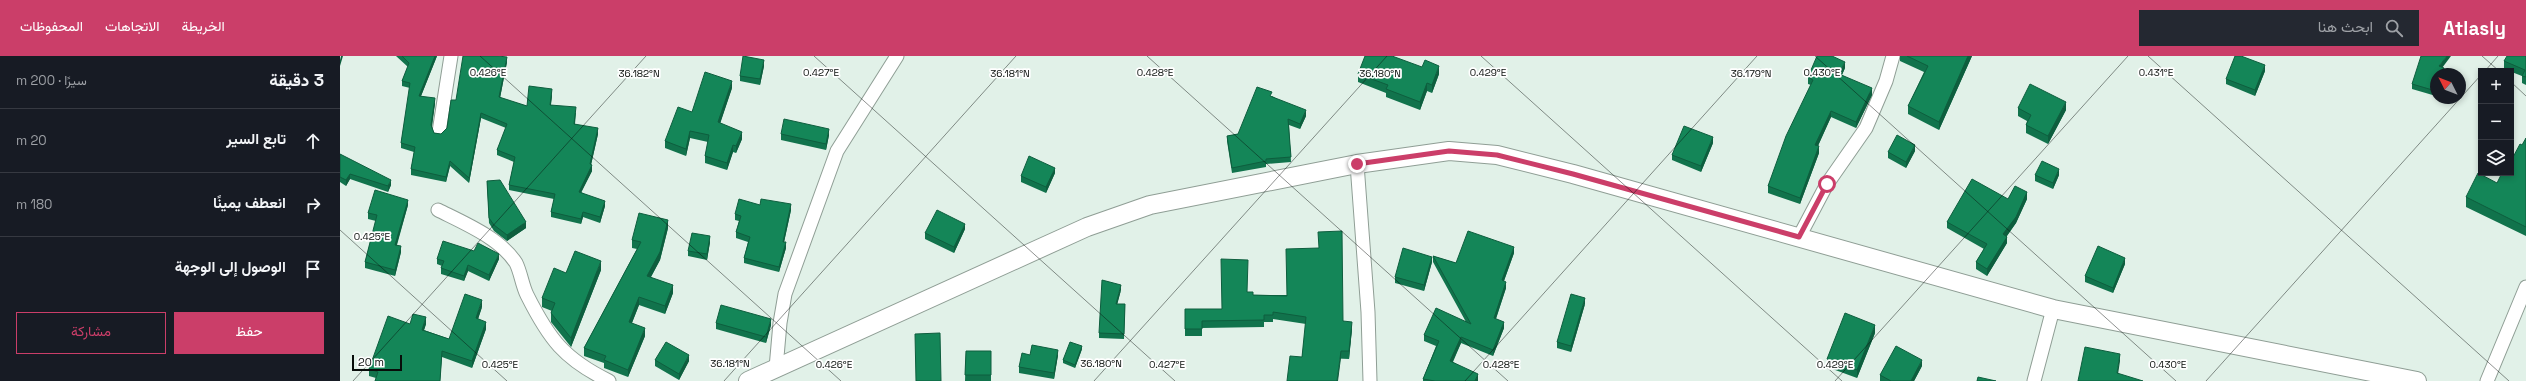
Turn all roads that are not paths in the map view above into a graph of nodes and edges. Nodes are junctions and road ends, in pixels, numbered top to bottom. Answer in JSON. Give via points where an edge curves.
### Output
{"nodes":[{"id":1,"x":451,"y":56,"type":"edge"},
{"id":2,"x":897,"y":56,"type":"edge"},
{"id":3,"x":1893,"y":56,"type":"edge"},
{"id":4,"x":439,"y":132,"type":"edge"},
{"id":5,"x":1357,"y":164,"type":"junction"},
{"id":6,"x":438,"y":210,"type":"dead end"},
{"id":7,"x":1799,"y":237,"type":"junction"},
{"id":8,"x":2526,"y":287,"type":"edge"},
{"id":9,"x":2053,"y":309,"type":"junction"},
{"id":10,"x":776,"y":368,"type":"junction"},
{"id":11,"x":2398,"y":379,"type":"edge"},
{"id":12,"x":609,"y":381,"type":"edge"},
{"id":13,"x":748,"y":381,"type":"edge"},
{"id":14,"x":1370,"y":381,"type":"edge"},
{"id":15,"x":2034,"y":381,"type":"edge"},
{"id":16,"x":2417,"y":381,"type":"edge"},
{"id":17,"x":2487,"y":381,"type":"edge"}],
"edges":[{"from":1,"to":4,"type":"street"},
{"from":2,"to":10,"type":"street","via":[[837,151],[785,294]]},
{"from":3,"to":7,"type":"street","via":[[1886,82],[1866,128],[1827,184]]},
{"from":5,"to":7,"type":"main road","via":[[1449,151],[1497,155]]},
{"from":5,"to":10,"type":"main road","via":[[1150,205],[1087,227]]},
{"from":5,"to":14,"type":"street","via":[[1368,312]]},
{"from":6,"to":12,"type":"street","via":[[479,230],[500,247],[515,263],[527,294],[557,347],[588,371]]},
{"from":7,"to":9,"type":"main road"},
{"from":8,"to":17,"type":"street"},
{"from":9,"to":11,"type":"main road"},
{"from":9,"to":15,"type":"street"},
{"from":10,"to":13,"type":"main road"},
{"from":11,"to":16,"type":"main road"}]}
